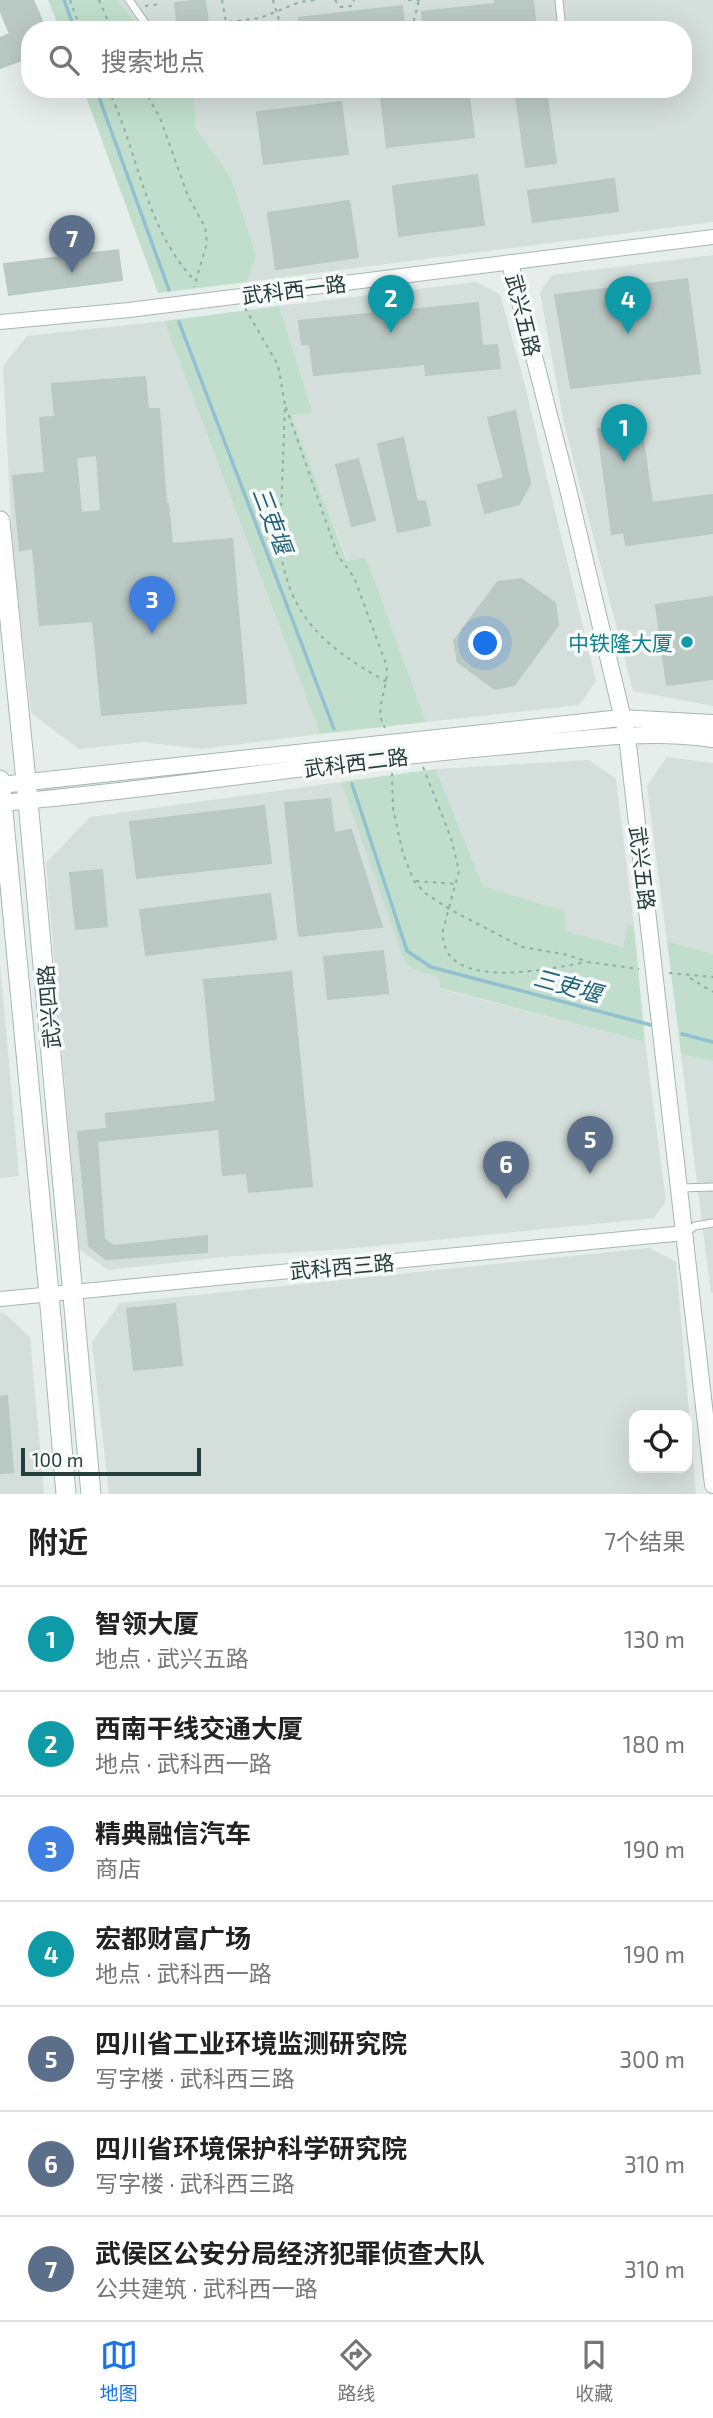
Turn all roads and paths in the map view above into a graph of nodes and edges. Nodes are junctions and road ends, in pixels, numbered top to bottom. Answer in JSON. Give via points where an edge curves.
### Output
{"nodes":[{"id":1,"x":70,"y":0,"type":"edge"},
{"id":2,"x":99,"y":0,"type":"edge"},
{"id":3,"x":222,"y":0,"type":"edge"},
{"id":4,"x":273,"y":0,"type":"edge"},
{"id":5,"x":314,"y":0,"type":"edge"},
{"id":6,"x":335,"y":0,"type":"edge"},
{"id":7,"x":354,"y":0,"type":"edge"},
{"id":8,"x":408,"y":0,"type":"edge"},
{"id":9,"x":421,"y":0,"type":"edge"},
{"id":10,"x":559,"y":0,"type":"edge"},
{"id":11,"x":300,"y":1,"type":"edge"},
{"id":12,"x":131,"y":3,"type":"edge"},
{"id":13,"x":162,"y":4,"type":"dead end"},
{"id":14,"x":276,"y":10,"type":"junction"},
{"id":15,"x":78,"y":21,"type":"edge"},
{"id":16,"x":108,"y":21,"type":"edge"},
{"id":17,"x":144,"y":21,"type":"edge"},
{"id":18,"x":226,"y":21,"type":"edge"},
{"id":19,"x":234,"y":21,"type":"edge"},
{"id":20,"x":279,"y":21,"type":"edge"},
{"id":21,"x":414,"y":21,"type":"edge"},
{"id":22,"x":561,"y":21,"type":"edge"},
{"id":23,"x":112,"y":98,"type":"edge"},
{"id":24,"x":150,"y":98,"type":"edge"},
{"id":25,"x":713,"y":237,"type":"edge"},
{"id":26,"x":510,"y":263,"type":"junction"},
{"id":27,"x":195,"y":281,"type":"junction"},
{"id":28,"x":239,"y":296,"type":"junction"},
{"id":29,"x":193,"y":302,"type":"junction"},
{"id":30,"x":0,"y":321,"type":"edge"},
{"id":31,"x":285,"y":405,"type":"junction"},
{"id":32,"x":0,"y":521,"type":"edge"},
{"id":33,"x":387,"y":682,"type":"junction"},
{"id":34,"x":621,"y":718,"type":"junction"},
{"id":35,"x":713,"y":723,"type":"edge"},
{"id":36,"x":627,"y":736,"type":"junction"},
{"id":37,"x":713,"y":739,"type":"edge"},
{"id":38,"x":394,"y":750,"type":"junction"},
{"id":39,"x":418,"y":755,"type":"junction"},
{"id":40,"x":0,"y":791,"type":"edge"},
{"id":41,"x":27,"y":792,"type":"junction"},
{"id":42,"x":414,"y":881,"type":"junction"},
{"id":43,"x":457,"y":884,"type":"junction"},
{"id":44,"x":449,"y":909,"type":"junction"},
{"id":45,"x":588,"y":962,"type":"junction"},
{"id":46,"x":656,"y":971,"type":"junction"},
{"id":47,"x":687,"y":976,"type":"junction"},
{"id":48,"x":713,"y":977,"type":"edge"},
{"id":49,"x":713,"y":992,"type":"edge"},
{"id":50,"x":713,"y":1186,"type":"edge"},
{"id":51,"x":680,"y":1188,"type":"junction"},
{"id":52,"x":713,"y":1223,"type":"edge"},
{"id":53,"x":685,"y":1233,"type":"junction"},
{"id":54,"x":74,"y":1291,"type":"junction"},
{"id":55,"x":49,"y":1294,"type":"junction"},
{"id":56,"x":0,"y":1298,"type":"edge"},
{"id":57,"x":713,"y":1485,"type":"edge"},
{"id":58,"x":66,"y":1494,"type":"edge"},
{"id":59,"x":91,"y":1494,"type":"edge"}],
"edges":[{"from":1,"to":15,"type":"path"},
{"from":2,"to":16,"type":"path"},
{"from":3,"to":18,"type":"path"},
{"from":4,"to":14,"type":"path"},
{"from":5,"to":11,"type":"path"},
{"from":6,"to":7,"type":"path","via":[[340,7],[352,6]]},
{"from":8,"to":9,"type":"path"},
{"from":9,"to":21,"type":"path"},
{"from":10,"to":22,"type":"lane"},
{"from":11,"to":14,"type":"path"},
{"from":12,"to":13,"type":"path"},
{"from":12,"to":17,"type":"lane"},
{"from":14,"to":19,"type":"path","via":[[260,18]]},
{"from":14,"to":20,"type":"path"},
{"from":23,"to":27,"type":"path","via":[[161,234]]},
{"from":24,"to":27,"type":"path","via":[[205,227],[207,243]]},
{"from":25,"to":26,"type":"street","name":"武科西一路"},
{"from":26,"to":28,"type":"street","name":"武科西一路"},
{"from":26,"to":34,"type":"street","name":"武兴五路"},
{"from":27,"to":29,"type":"path"},
{"from":28,"to":29,"type":"street","name":"武科西一路"},
{"from":28,"to":31,"type":"path","via":[[278,365]]},
{"from":29,"to":30,"type":"street","name":"武科西一路"},
{"from":31,"to":33,"type":"path","via":[[338,556],[355,577],[386,664]]},
{"from":31,"to":33,"type":"path","via":[[281,542],[294,598],[317,633]]},
{"from":32,"to":41,"type":"main road","name":"武兴四路"},
{"from":33,"to":38,"type":"path","via":[[380,720]]},
{"from":34,"to":35,"type":"street","name":"武科西二路"},
{"from":34,"to":36,"type":"street","name":"武兴五路"},
{"from":34,"to":38,"type":"street","name":"武科西二路"},
{"from":36,"to":37,"type":"street","name":"武科西二路"},
{"from":36,"to":39,"type":"street","name":"武科西二路"},
{"from":36,"to":46,"type":"street","name":"武兴五路"},
{"from":38,"to":39,"type":"street","name":"武科西二路"},
{"from":38,"to":41,"type":"street","name":"武科西二路"},
{"from":38,"to":42,"type":"path","via":[[393,808]]},
{"from":39,"to":43,"type":"path","via":[[451,838],[459,872]]},
{"from":40,"to":41,"type":"street","name":"武科西二路"},
{"from":40,"to":55,"type":"main road","name":"武兴四路"},
{"from":41,"to":54,"type":"main road","name":"武兴四路"},
{"from":42,"to":43,"type":"path"},
{"from":42,"to":44,"type":"path"},
{"from":43,"to":44,"type":"path"},
{"from":44,"to":45,"type":"path","via":[[522,947]]},
{"from":44,"to":45,"type":"path","via":[[443,939],[453,959],[472,969],[512,972]]},
{"from":45,"to":46,"type":"path"},
{"from":46,"to":47,"type":"path"},
{"from":46,"to":51,"type":"street","name":"武兴五路"},
{"from":47,"to":48,"type":"path"},
{"from":47,"to":49,"type":"path"},
{"from":50,"to":51,"type":"lane"},
{"from":51,"to":53,"type":"street","name":"武兴五路"},
{"from":52,"to":53,"type":"lane"},
{"from":53,"to":54,"type":"street","name":"武科西三路"},
{"from":53,"to":57,"type":"street","name":"武兴五路"},
{"from":54,"to":55,"type":"street","name":"武科西三路"},
{"from":54,"to":59,"type":"main road","name":"武兴四路"},
{"from":55,"to":56,"type":"street","name":"武科西三路"},
{"from":55,"to":58,"type":"main road","name":"武兴四路"}]}
